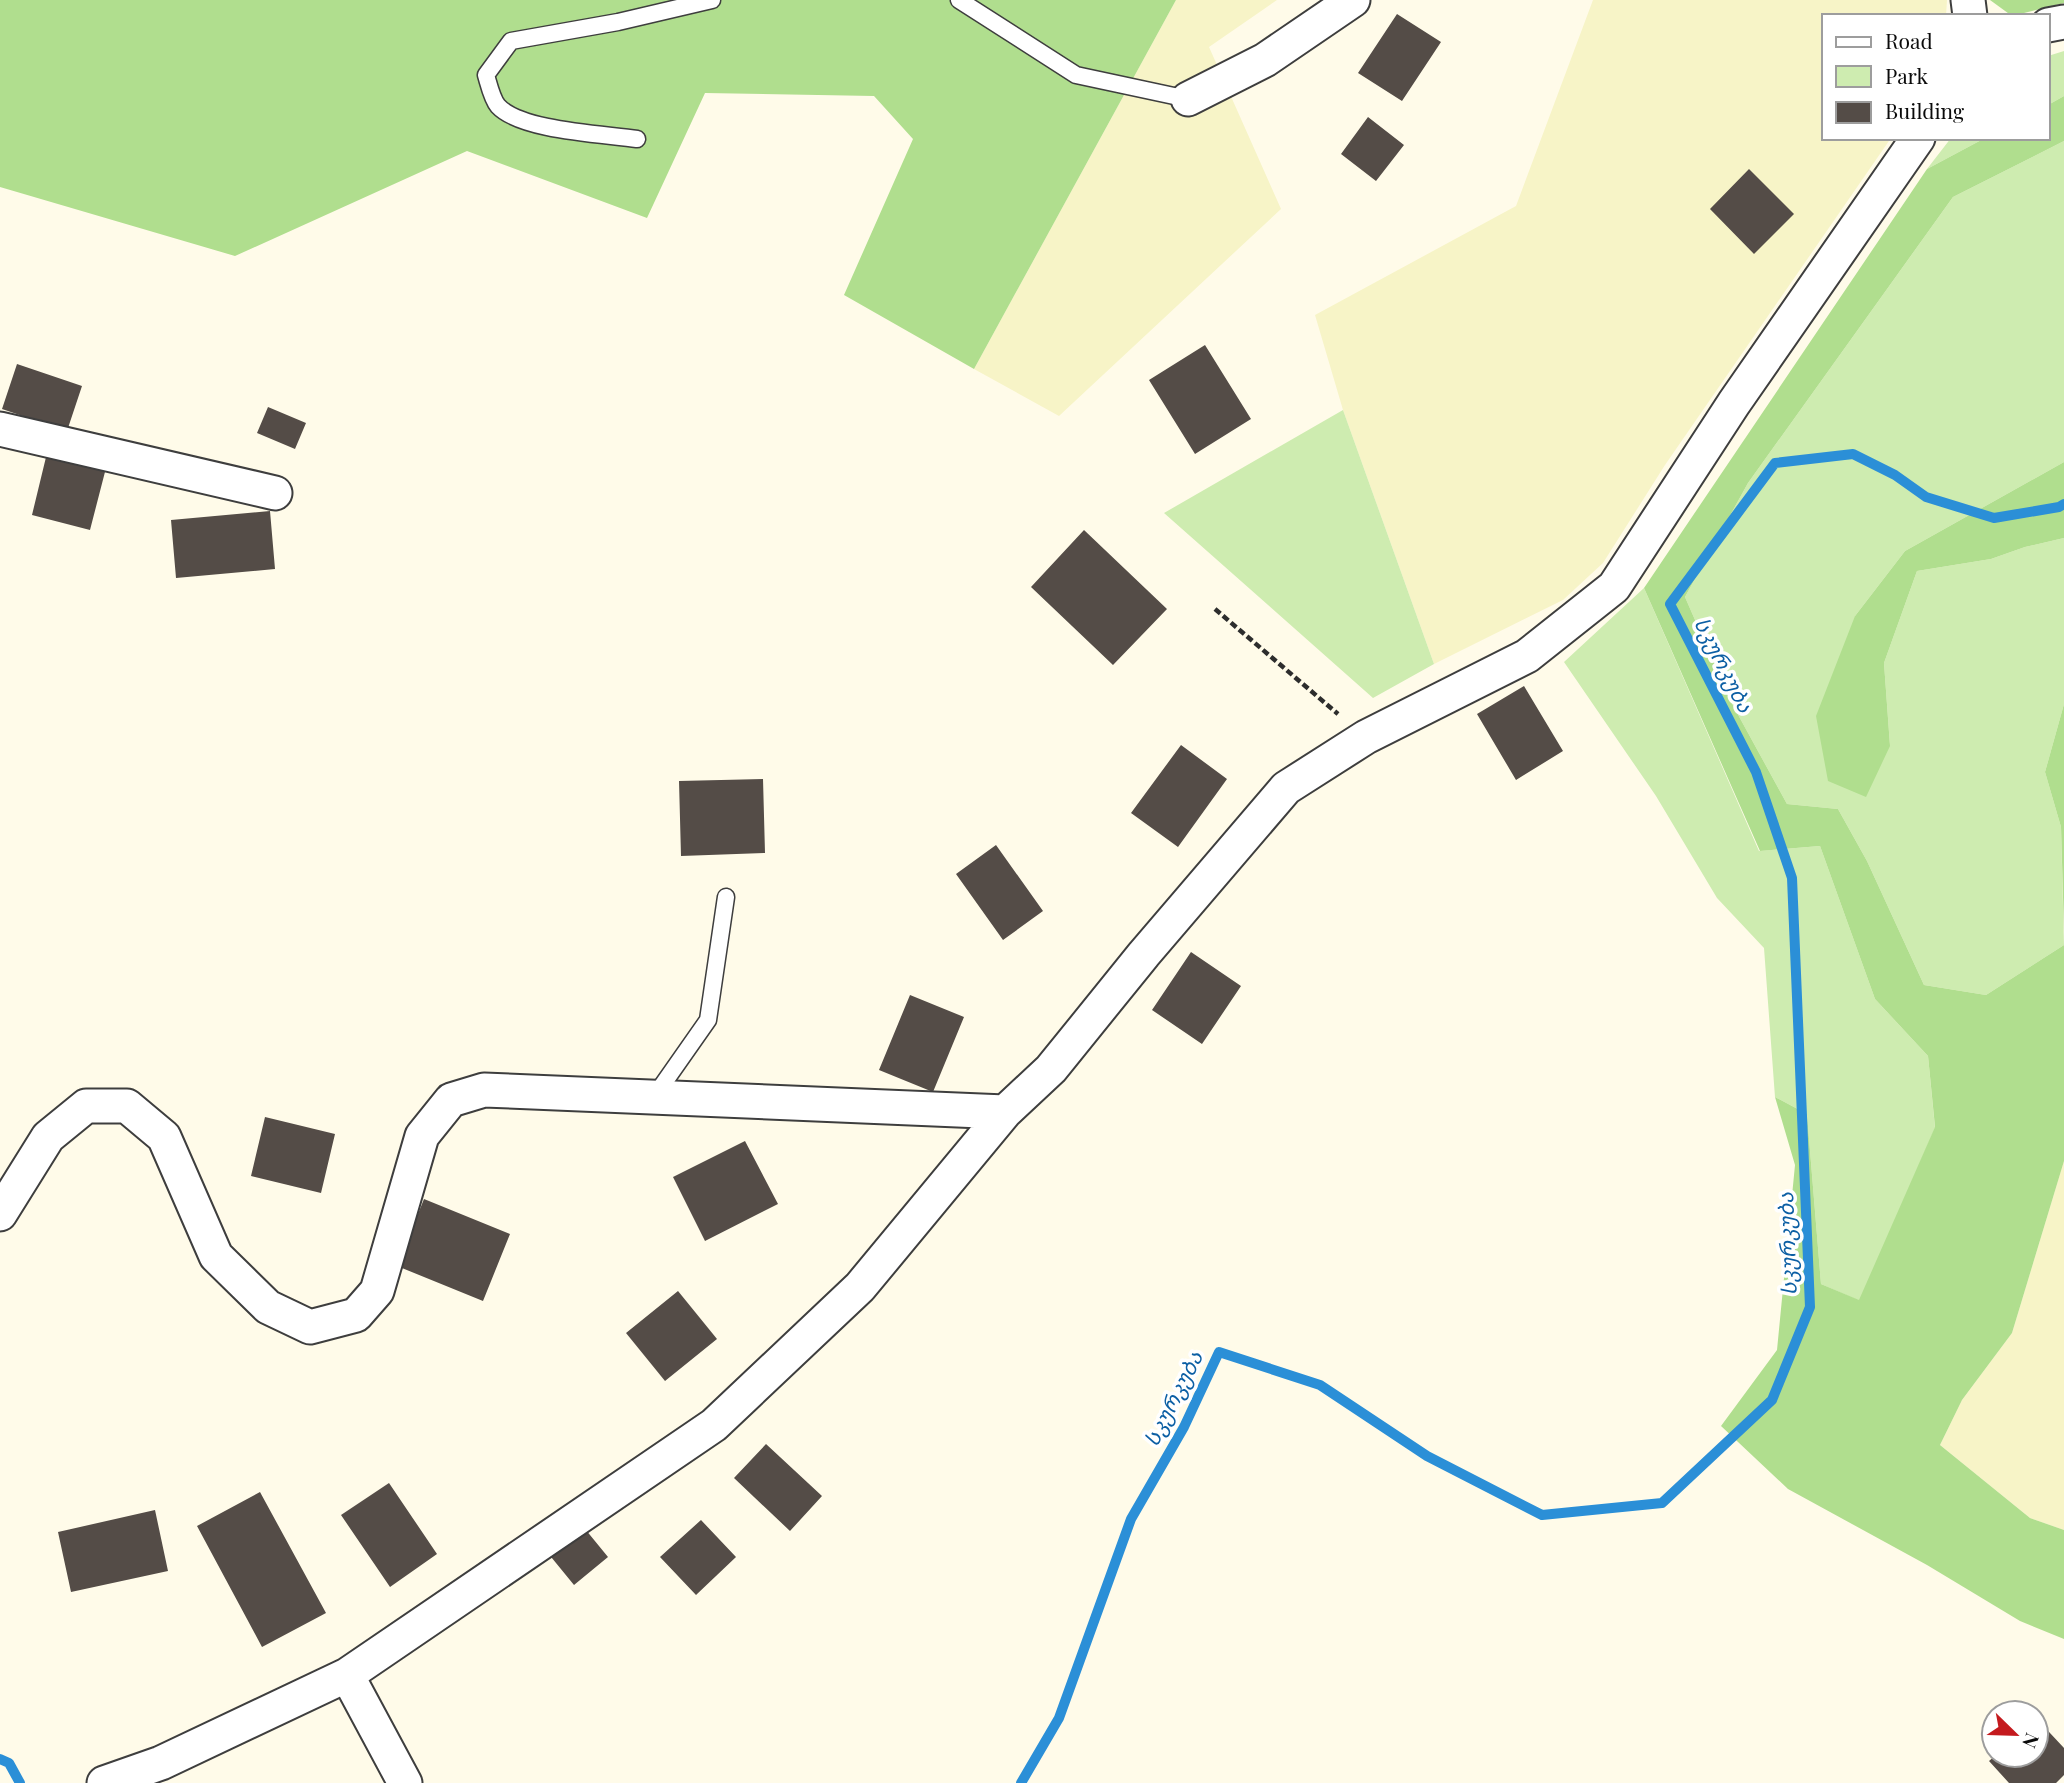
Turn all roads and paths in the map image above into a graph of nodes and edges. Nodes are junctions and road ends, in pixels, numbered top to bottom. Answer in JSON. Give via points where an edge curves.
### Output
{"nodes":[{"id":1,"x":712,"y":0,"type":"edge"},
{"id":2,"x":959,"y":0,"type":"edge"},
{"id":3,"x":1353,"y":0,"type":"edge"},
{"id":4,"x":1188,"y":99,"type":"joint"},
{"id":5,"x":638,"y":139,"type":"dead end"},
{"id":6,"x":1917,"y":140,"type":"edge"},
{"id":7,"x":0,"y":429,"type":"edge"},
{"id":8,"x":275,"y":493,"type":"dead end"},
{"id":9,"x":1215,"y":609,"type":"dead end"},
{"id":10,"x":1366,"y":737,"type":"junction"},
{"id":11,"x":726,"y":897,"type":"dead end"},
{"id":12,"x":654,"y":1097,"type":"junction"},
{"id":13,"x":1005,"y":1112,"type":"junction"},
{"id":14,"x":0,"y":1214,"type":"edge"},
{"id":15,"x":347,"y":1675,"type":"junction"},
{"id":16,"x":104,"y":1783,"type":"edge"},
{"id":17,"x":405,"y":1783,"type":"edge"}],
"edges":[{"from":1,"to":5,"type":"lane","via":[[511,41],[486,75],[497,105],[512,117],[531,124]]},
{"from":2,"to":4,"type":"lane","via":[[1076,75]]},
{"from":3,"to":4,"type":"street","via":[[1265,60]]},
{"from":6,"to":10,"type":"street","via":[[1734,403],[1614,587],[1527,656]]},
{"from":7,"to":8,"type":"street"},
{"from":9,"to":10,"type":"path"},
{"from":10,"to":13,"type":"street","via":[[1286,788],[1051,1069]]},
{"from":11,"to":12,"type":"lane","via":[[708,1020]]},
{"from":12,"to":13,"type":"street"},
{"from":12,"to":14,"type":"street","via":[[484,1090],[452,1100],[422,1136],[377,1291],[356,1315],[310,1327],[268,1307],[216,1256],[164,1137],[127,1106],[86,1106],[48,1137]]},
{"from":13,"to":15,"type":"street","via":[[860,1287],[714,1424]]},
{"from":15,"to":16,"type":"street","via":[[161,1763]]},
{"from":15,"to":17,"type":"street"}]}
